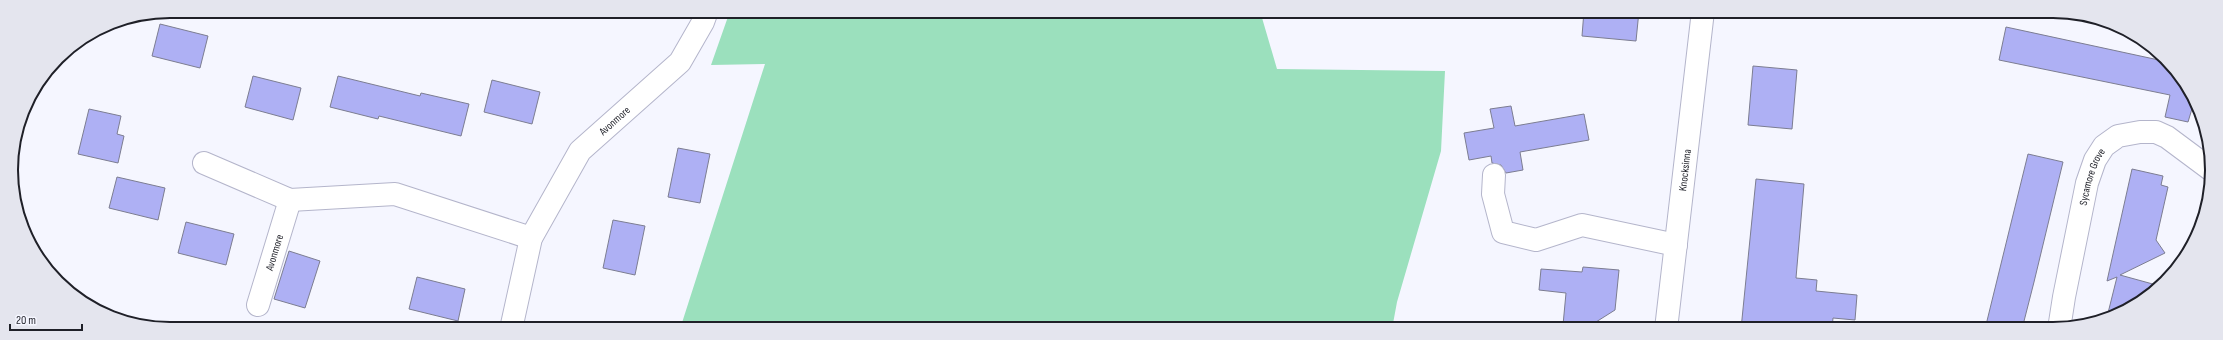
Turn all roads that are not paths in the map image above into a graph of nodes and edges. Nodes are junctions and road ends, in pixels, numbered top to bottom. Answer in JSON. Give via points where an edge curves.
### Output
{"nodes":[{"id":1,"x":704,"y":18,"type":"edge"},
{"id":2,"x":1702,"y":18,"type":"edge"},
{"id":3,"x":2205,"y":162,"type":"edge"},
{"id":4,"x":204,"y":163,"type":"dead end"},
{"id":5,"x":1494,"y":175,"type":"dead end"},
{"id":6,"x":290,"y":200,"type":"junction"},
{"id":7,"x":531,"y":238,"type":"junction"},
{"id":8,"x":1676,"y":245,"type":"junction"},
{"id":9,"x":258,"y":304,"type":"dead end"},
{"id":10,"x":513,"y":322,"type":"edge"},
{"id":11,"x":1667,"y":322,"type":"edge"},
{"id":12,"x":2060,"y":322,"type":"edge"}],
"edges":[{"from":1,"to":7,"type":"street","name":"Avonmore","via":[[680,62],[580,151]]},
{"from":2,"to":8,"type":"street","name":"Knocksinna"},
{"from":3,"to":12,"type":"street","name":"Sycamore Grove","via":[[2156,132],[2118,136],[2104,146],[2095,160],[2087,183]]},
{"from":4,"to":6,"type":"street"},
{"from":5,"to":8,"type":"street","via":[[1493,194],[1503,232],[1536,240],[1582,225]]},
{"from":6,"to":7,"type":"street","via":[[395,194]]},
{"from":6,"to":9,"type":"street","name":"Avonmore"},
{"from":7,"to":10,"type":"street","name":"Avonmore"},
{"from":8,"to":11,"type":"street","name":"Knocksinna"}]}
